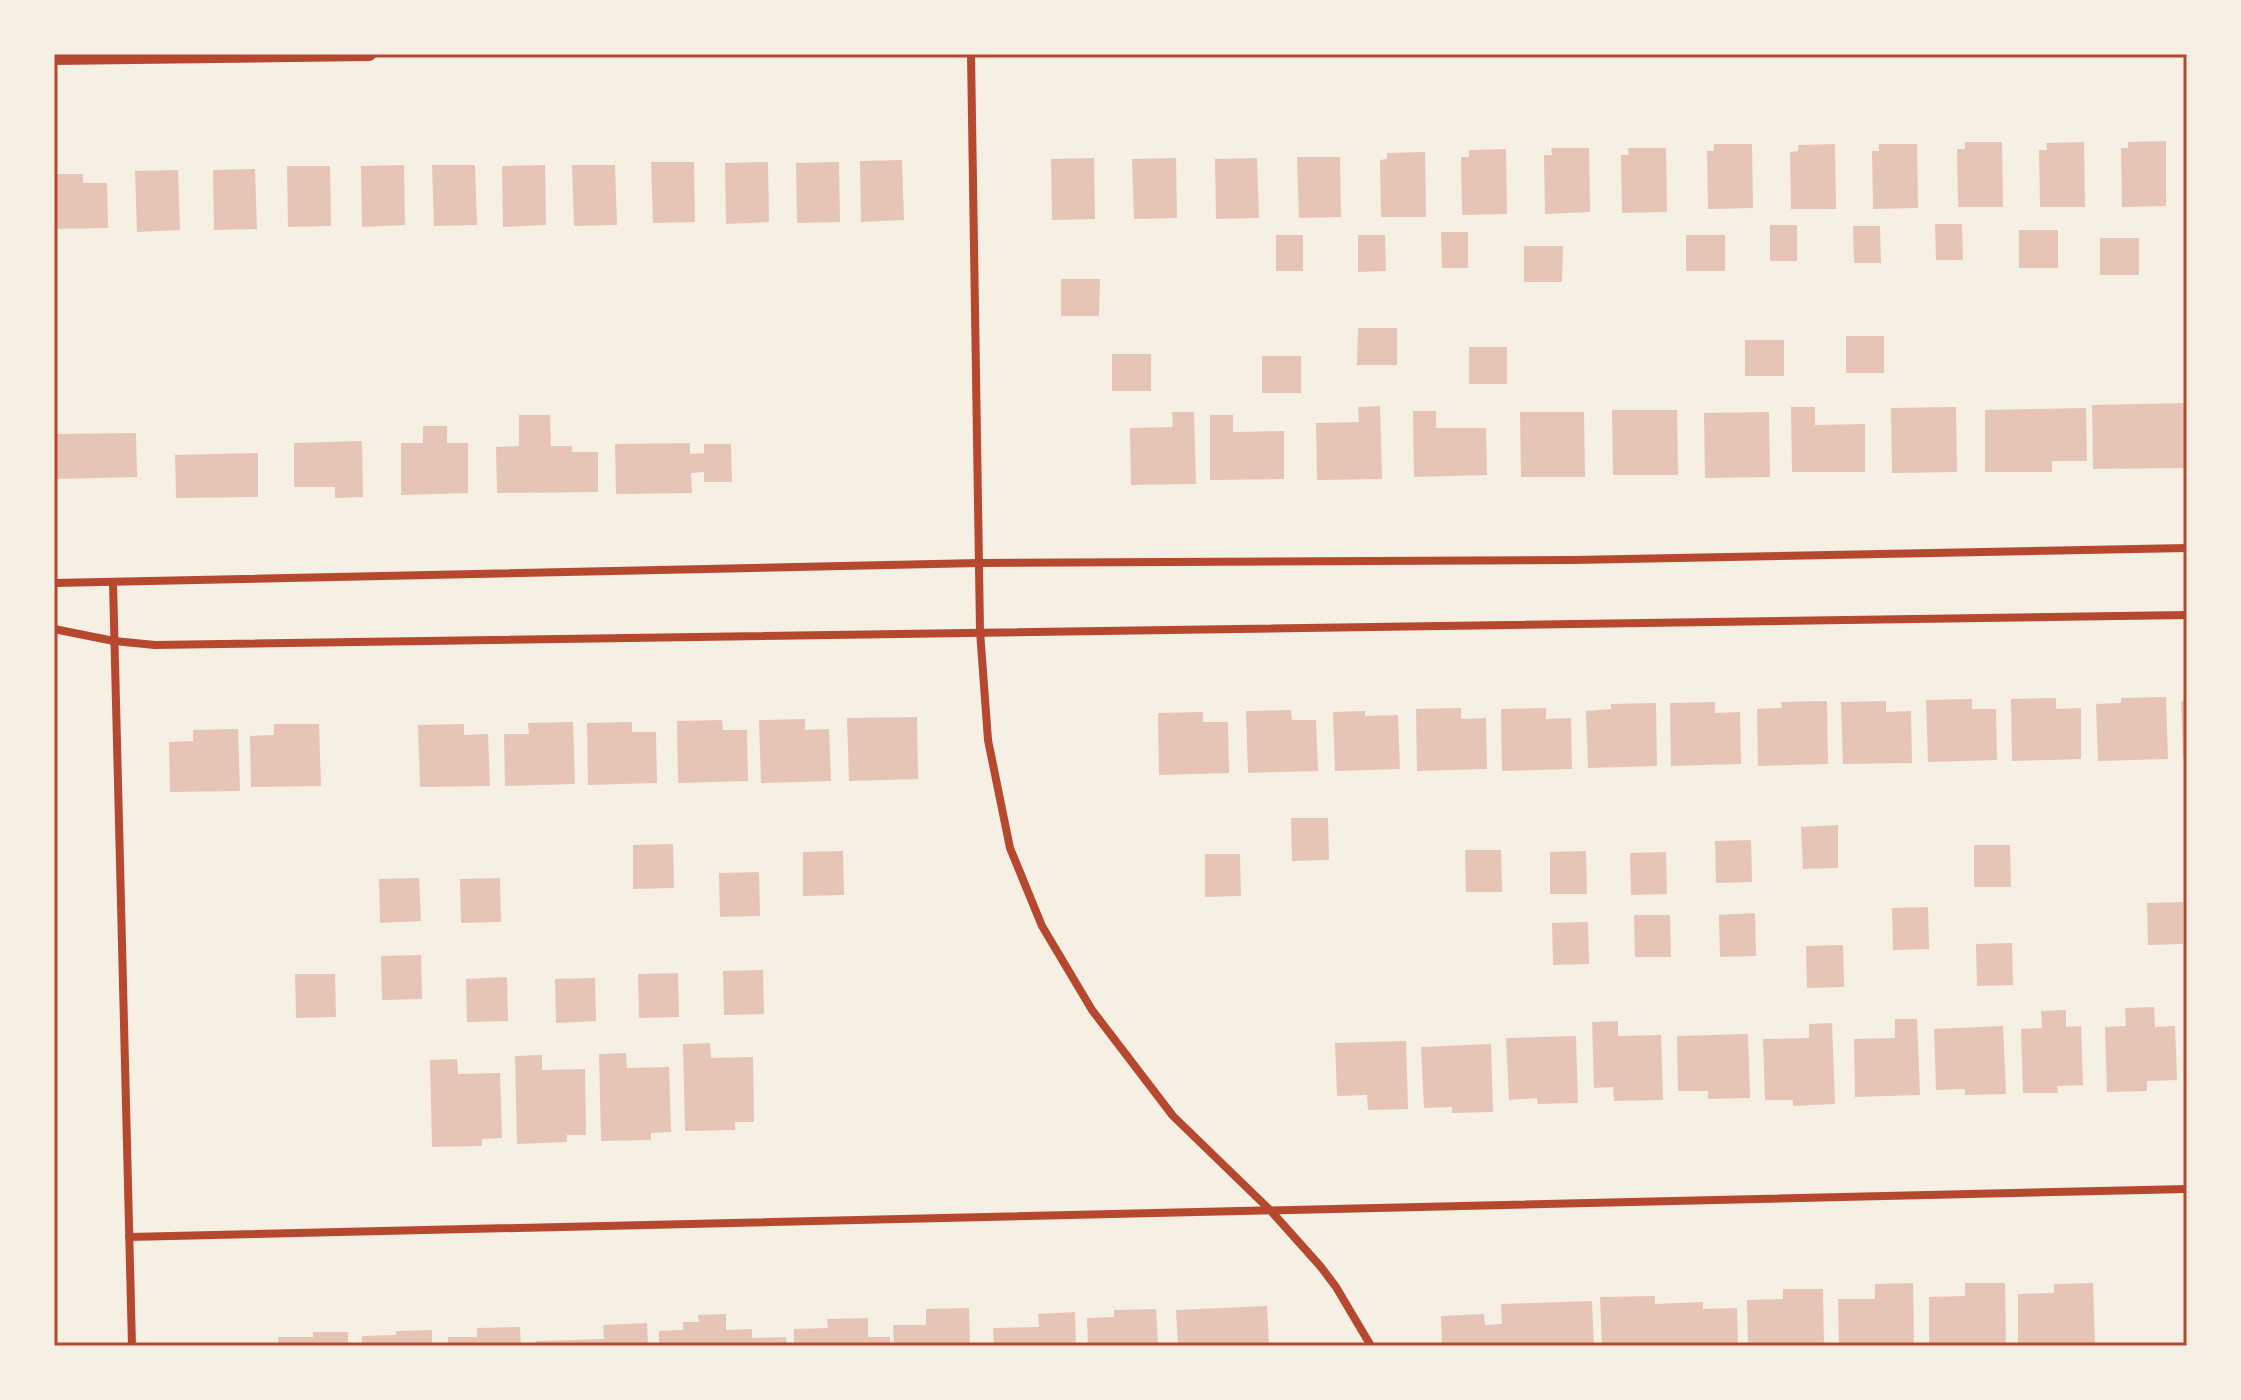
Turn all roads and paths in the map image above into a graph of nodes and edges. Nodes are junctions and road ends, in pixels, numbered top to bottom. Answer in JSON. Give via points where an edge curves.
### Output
{"nodes":[{"id":1,"x":369,"y":54,"type":"edge"},
{"id":2,"x":971,"y":54,"type":"edge"},
{"id":3,"x":54,"y":58,"type":"edge"},
{"id":4,"x":2187,"y":548,"type":"edge"},
{"id":5,"x":979,"y":563,"type":"junction"},
{"id":6,"x":113,"y":582,"type":"junction"},
{"id":7,"x":54,"y":583,"type":"edge"},
{"id":8,"x":2187,"y":615,"type":"edge"},
{"id":9,"x":54,"y":629,"type":"edge"},
{"id":10,"x":980,"y":631,"type":"junction"},
{"id":11,"x":114,"y":641,"type":"junction"},
{"id":12,"x":2187,"y":1189,"type":"edge"},
{"id":13,"x":1271,"y":1211,"type":"junction"},
{"id":14,"x":129,"y":1237,"type":"junction"},
{"id":15,"x":132,"y":1346,"type":"edge"},
{"id":16,"x":1371,"y":1346,"type":"edge"}],
"edges":[{"from":1,"to":3,"type":"street"},
{"from":2,"to":5,"type":"street"},
{"from":4,"to":5,"type":"street","via":[[1573,560]]},
{"from":5,"to":6,"type":"street"},
{"from":5,"to":10,"type":"street"},
{"from":6,"to":7,"type":"street"},
{"from":6,"to":11,"type":"street"},
{"from":8,"to":10,"type":"street"},
{"from":9,"to":11,"type":"street"},
{"from":10,"to":11,"type":"street","via":[[155,645]]},
{"from":10,"to":13,"type":"street","via":[[988,740],[1010,848],[1042,926],[1092,1010],[1173,1116]]},
{"from":11,"to":14,"type":"street"},
{"from":12,"to":13,"type":"street"},
{"from":13,"to":14,"type":"street"},
{"from":13,"to":16,"type":"street","via":[[1336,1287]]},
{"from":14,"to":15,"type":"street"}]}
